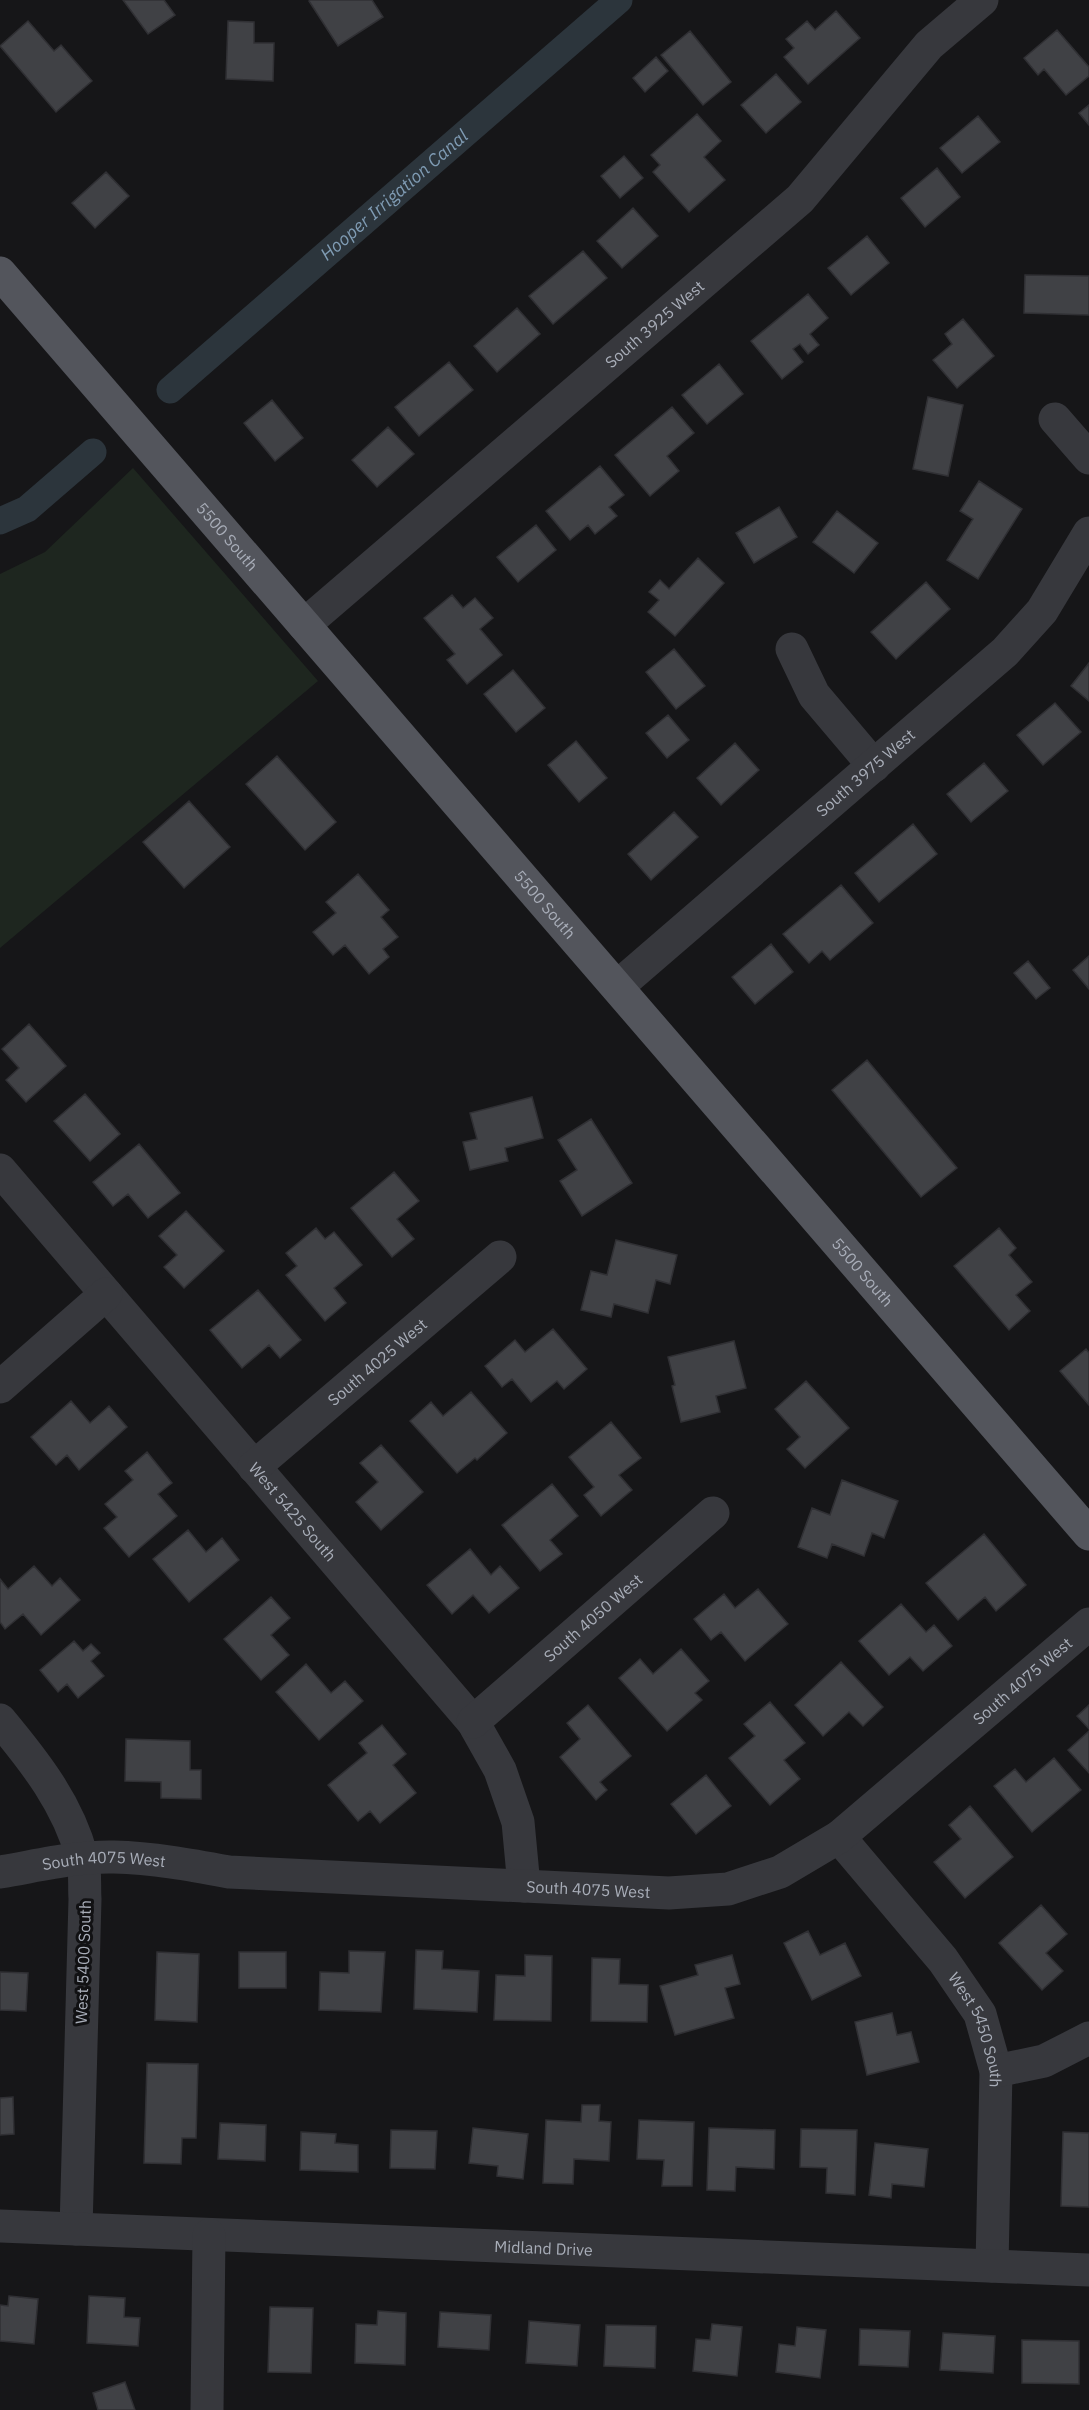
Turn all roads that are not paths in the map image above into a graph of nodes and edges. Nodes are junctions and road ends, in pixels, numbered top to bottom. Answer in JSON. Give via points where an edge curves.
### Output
{"nodes":[{"id":1,"x":982,"y":0,"type":"edge"},
{"id":2,"x":0,"y":273,"type":"edge"},
{"id":3,"x":1055,"y":419,"type":"dead end"},
{"id":4,"x":1089,"y":458,"type":"edge"},
{"id":5,"x":1089,"y":533,"type":"edge"},
{"id":6,"x":304,"y":625,"type":"junction"},
{"id":7,"x":792,"y":649,"type":"dead end"},
{"id":8,"x":874,"y":765,"type":"junction"},
{"id":9,"x":617,"y":987,"type":"junction"},
{"id":10,"x":0,"y":1170,"type":"edge"},
{"id":11,"x":500,"y":1257,"type":"dead end"},
{"id":12,"x":106,"y":1294,"type":"junction"},
{"id":13,"x":0,"y":1387,"type":"edge"},
{"id":14,"x":254,"y":1467,"type":"junction"},
{"id":15,"x":713,"y":1513,"type":"dead end"},
{"id":16,"x":1089,"y":1534,"type":"edge"},
{"id":17,"x":1089,"y":1624,"type":"edge"},
{"id":18,"x":0,"y":1720,"type":"edge"},
{"id":19,"x":473,"y":1722,"type":"junction"},
{"id":20,"x":839,"y":1837,"type":"junction"},
{"id":21,"x":83,"y":1859,"type":"junction"},
{"id":22,"x":0,"y":1872,"type":"edge"},
{"id":23,"x":524,"y":1886,"type":"junction"},
{"id":24,"x":1089,"y":2038,"type":"edge"},
{"id":25,"x":996,"y":2071,"type":"junction"},
{"id":26,"x":0,"y":2226,"type":"edge"},
{"id":27,"x":76,"y":2229,"type":"junction"},
{"id":28,"x":209,"y":2235,"type":"junction"},
{"id":29,"x":992,"y":2266,"type":"junction"},
{"id":30,"x":1089,"y":2270,"type":"edge"},
{"id":31,"x":207,"y":2410,"type":"edge"}],
"edges":[{"from":1,"to":6,"type":"street","name":"South 3925 West","via":[[929,45],[800,199]]},
{"from":2,"to":6,"type":"main road","name":"5500 South"},
{"from":3,"to":4,"type":"street"},
{"from":5,"to":8,"type":"street","name":"South 3975 West","via":[[1042,611],[1005,652]]},
{"from":6,"to":9,"type":"main road","name":"5500 South"},
{"from":7,"to":8,"type":"street","via":[[814,695]]},
{"from":8,"to":9,"type":"street","name":"South 3975 West"},
{"from":9,"to":16,"type":"main road","name":"5500 South"},
{"from":10,"to":12,"type":"street","name":"West 5425 South"},
{"from":11,"to":14,"type":"street","name":"South 4025 West"},
{"from":12,"to":13,"type":"street"},
{"from":12,"to":14,"type":"street","name":"West 5425 South"},
{"from":14,"to":19,"type":"street","name":"West 5425 South"},
{"from":15,"to":19,"type":"street","name":"South 4050 West"},
{"from":17,"to":20,"type":"street","name":"South 4075 West"},
{"from":18,"to":21,"type":"street","name":"West 5400 South","via":[[34,1761],[62,1805]]},
{"from":19,"to":23,"type":"street","name":"West 5425 South","via":[[500,1770],[518,1822]]},
{"from":20,"to":23,"type":"street","name":"South 4075 West","via":[[780,1872],[728,1888],[669,1893]]},
{"from":20,"to":25,"type":"street","name":"West 5450 South","via":[[943,1960],[980,2014]]},
{"from":21,"to":22,"type":"street","name":"South 4075 West"},
{"from":21,"to":23,"type":"street","name":"South 4075 West","via":[[114,1857],[229,1872]]},
{"from":21,"to":27,"type":"street","name":"West 5400 South"},
{"from":24,"to":25,"type":"street","via":[[1044,2061]]},
{"from":25,"to":29,"type":"street","name":"West 5450 South"},
{"from":26,"to":27,"type":"street","name":"Midland Drive"},
{"from":27,"to":28,"type":"street","name":"Midland Drive"},
{"from":28,"to":29,"type":"street","name":"Midland Drive"},
{"from":28,"to":31,"type":"street"},
{"from":29,"to":30,"type":"street","name":"Midland Drive"}]}
